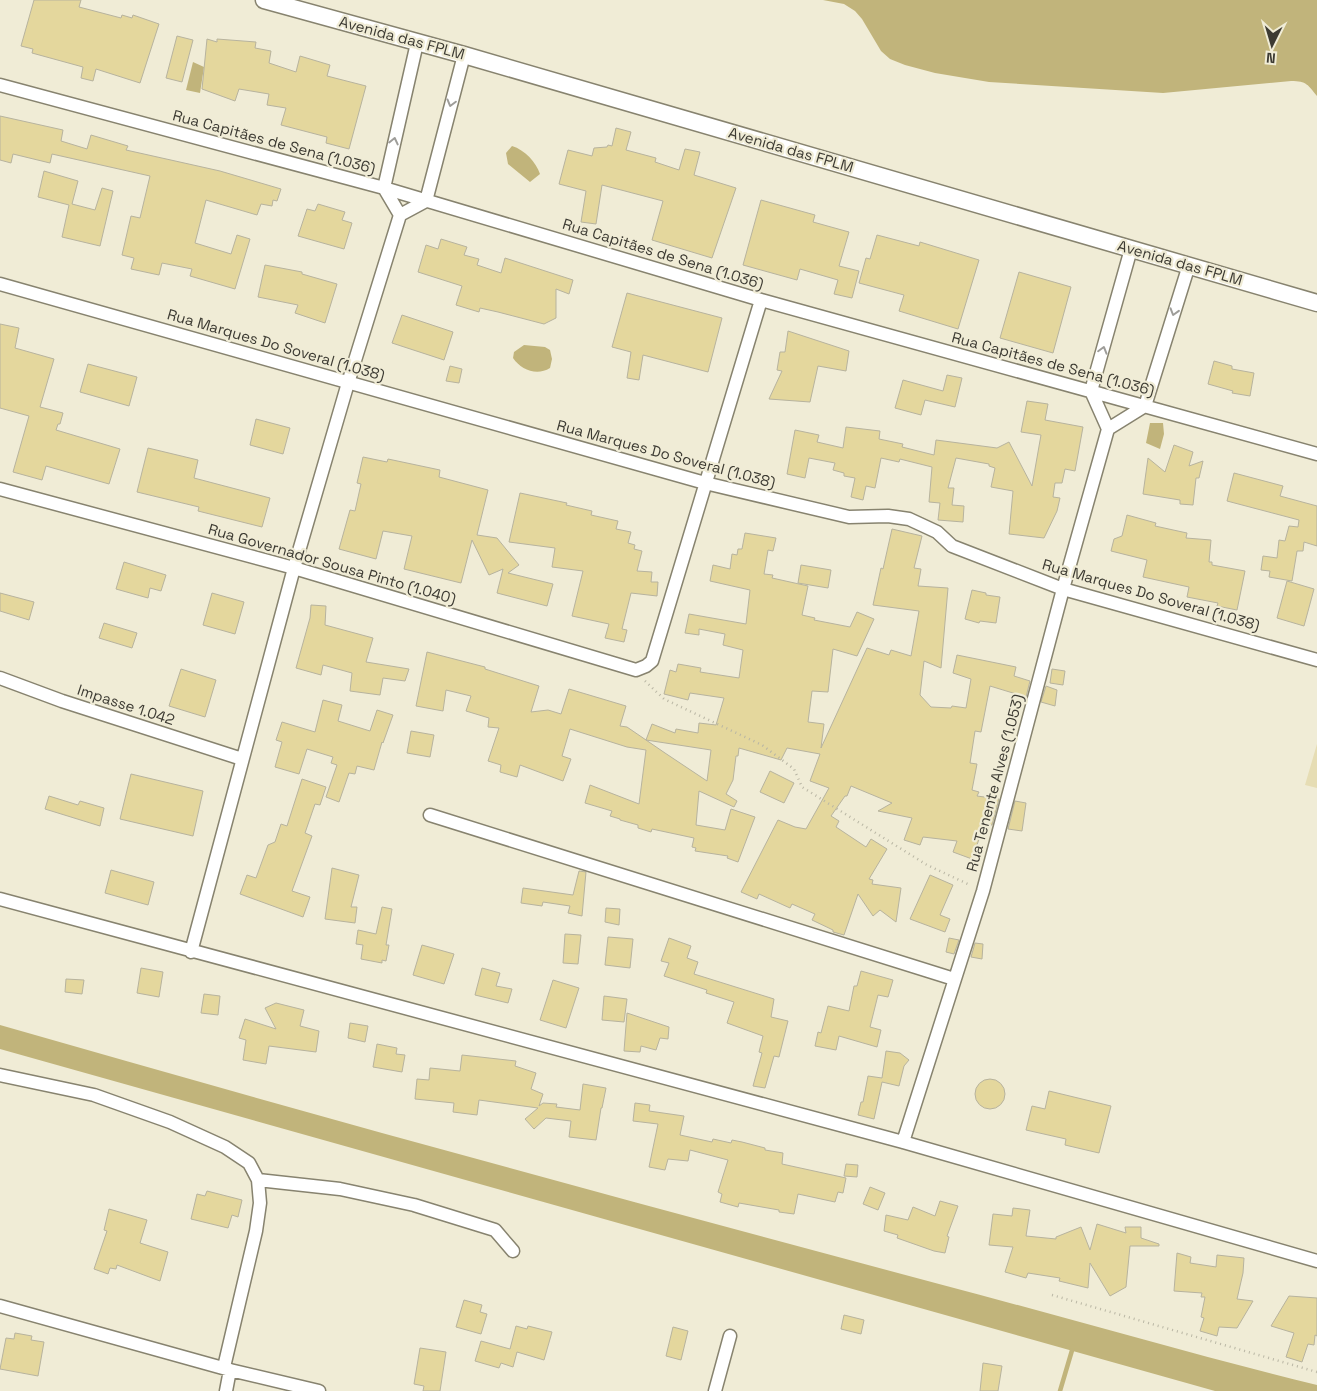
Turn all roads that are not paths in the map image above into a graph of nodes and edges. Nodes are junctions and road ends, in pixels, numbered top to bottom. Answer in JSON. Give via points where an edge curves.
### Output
{"nodes":[{"id":1,"x":264,"y":0,"type":"edge"},
{"id":2,"x":417,"y":43,"type":"junction"},
{"id":3,"x":464,"y":55,"type":"junction"},
{"id":4,"x":0,"y":85,"type":"edge"},
{"id":5,"x":384,"y":188,"type":"junction"},
{"id":6,"x":426,"y":201,"type":"junction"},
{"id":7,"x":400,"y":215,"type":"junction"},
{"id":8,"x":1131,"y":249,"type":"junction"},
{"id":9,"x":1188,"y":265,"type":"junction"},
{"id":10,"x":0,"y":284,"type":"edge"},
{"id":11,"x":761,"y":300,"type":"junction"},
{"id":12,"x":1317,"y":302,"type":"edge"},
{"id":13,"x":348,"y":383,"type":"junction"},
{"id":14,"x":1091,"y":391,"type":"junction"},
{"id":15,"x":1145,"y":406,"type":"junction"},
{"id":16,"x":1108,"y":429,"type":"junction"},
{"id":17,"x":1317,"y":454,"type":"edge"},
{"id":18,"x":705,"y":483,"type":"junction"},
{"id":19,"x":0,"y":489,"type":"edge"},
{"id":20,"x":294,"y":568,"type":"junction"},
{"id":21,"x":1063,"y":589,"type":"junction"},
{"id":22,"x":1317,"y":660,"type":"edge"},
{"id":23,"x":0,"y":678,"type":"edge"},
{"id":24,"x":242,"y":759,"type":"junction"},
{"id":25,"x":430,"y":815,"type":"dead end"},
{"id":26,"x":0,"y":899,"type":"edge"},
{"id":27,"x":191,"y":952,"type":"junction"},
{"id":28,"x":954,"y":979,"type":"junction"},
{"id":29,"x":0,"y":1075,"type":"edge"},
{"id":30,"x":903,"y":1142,"type":"junction"},
{"id":31,"x":258,"y":1180,"type":"junction"},
{"id":32,"x":513,"y":1251,"type":"dead end"},
{"id":33,"x":1317,"y":1261,"type":"edge"},
{"id":34,"x":0,"y":1306,"type":"edge"},
{"id":35,"x":730,"y":1336,"type":"dead end"},
{"id":36,"x":227,"y":1368,"type":"junction"},
{"id":37,"x":226,"y":1391,"type":"edge"},
{"id":38,"x":319,"y":1391,"type":"edge"},
{"id":39,"x":715,"y":1391,"type":"edge"}],
"edges":[{"from":1,"to":2,"type":"street","name":"Avenida das FPLM"},
{"from":2,"to":3,"type":"street","name":"Avenida das FPLM"},
{"from":5,"to":2,"type":"street","one_way":true},
{"from":3,"to":6,"type":"street","one_way":true},
{"from":3,"to":8,"type":"street","name":"Avenida das FPLM"},
{"from":4,"to":5,"type":"street","name":"Rua Capitães de Sena (1.036)"},
{"from":5,"to":6,"type":"street","name":"Rua Capitães de Sena (1.036)"},
{"from":5,"to":7,"type":"street"},
{"from":6,"to":7,"type":"street"},
{"from":6,"to":11,"type":"street","name":"Rua Capitães de Sena (1.036)"},
{"from":7,"to":13,"type":"street"},
{"from":8,"to":9,"type":"street","name":"Avenida das FPLM"},
{"from":14,"to":8,"type":"street","one_way":true},
{"from":9,"to":12,"type":"street","name":"Avenida das FPLM"},
{"from":9,"to":15,"type":"street","one_way":true},
{"from":10,"to":13,"type":"street","name":"Rua Marques Do Soveral (1.038)"},
{"from":11,"to":14,"type":"street","name":"Rua Capitães de Sena (1.036)"},
{"from":11,"to":18,"type":"street"},
{"from":13,"to":18,"type":"street","name":"Rua Marques Do Soveral (1.038)"},
{"from":13,"to":20,"type":"street"},
{"from":14,"to":15,"type":"street","name":"Rua Capitães de Sena (1.036)"},
{"from":14,"to":16,"type":"street"},
{"from":15,"to":16,"type":"street"},
{"from":15,"to":17,"type":"street","name":"Rua Capitães de Sena (1.036)"},
{"from":16,"to":21,"type":"street","name":"Rua Tenente Alves (1.053)"},
{"from":18,"to":20,"type":"street","name":"Rua Governador Sousa Pinto (1.040)","via":[[652,661],[636,670]]},
{"from":18,"to":21,"type":"street","name":"Rua Marques Do Soveral (1.038)","via":[[849,517],[909,518],[937,532],[952,546]]},
{"from":19,"to":20,"type":"street","name":"Rua Governador Sousa Pinto (1.040)"},
{"from":20,"to":24,"type":"street"},
{"from":21,"to":22,"type":"street","name":"Rua Marques Do Soveral (1.038)"},
{"from":21,"to":28,"type":"street","name":"Rua Tenente Alves (1.053)","via":[[983,891]]},
{"from":23,"to":24,"type":"street","name":"Impasse 1.042"},
{"from":24,"to":27,"type":"street"},
{"from":25,"to":28,"type":"street"},
{"from":26,"to":27,"type":"street"},
{"from":27,"to":30,"type":"street"},
{"from":28,"to":30,"type":"street","name":"Rua Tenente Alves (1.053)"},
{"from":29,"to":31,"type":"street","via":[[94,1096],[170,1122],[225,1146],[249,1163]]},
{"from":30,"to":33,"type":"street"},
{"from":31,"to":32,"type":"street","via":[[340,1189],[414,1205],[495,1230]]},
{"from":31,"to":36,"type":"street","via":[[260,1203],[256,1230]]},
{"from":34,"to":36,"type":"street"},
{"from":35,"to":39,"type":"street"},
{"from":36,"to":37,"type":"street"},
{"from":36,"to":38,"type":"street"}]}
